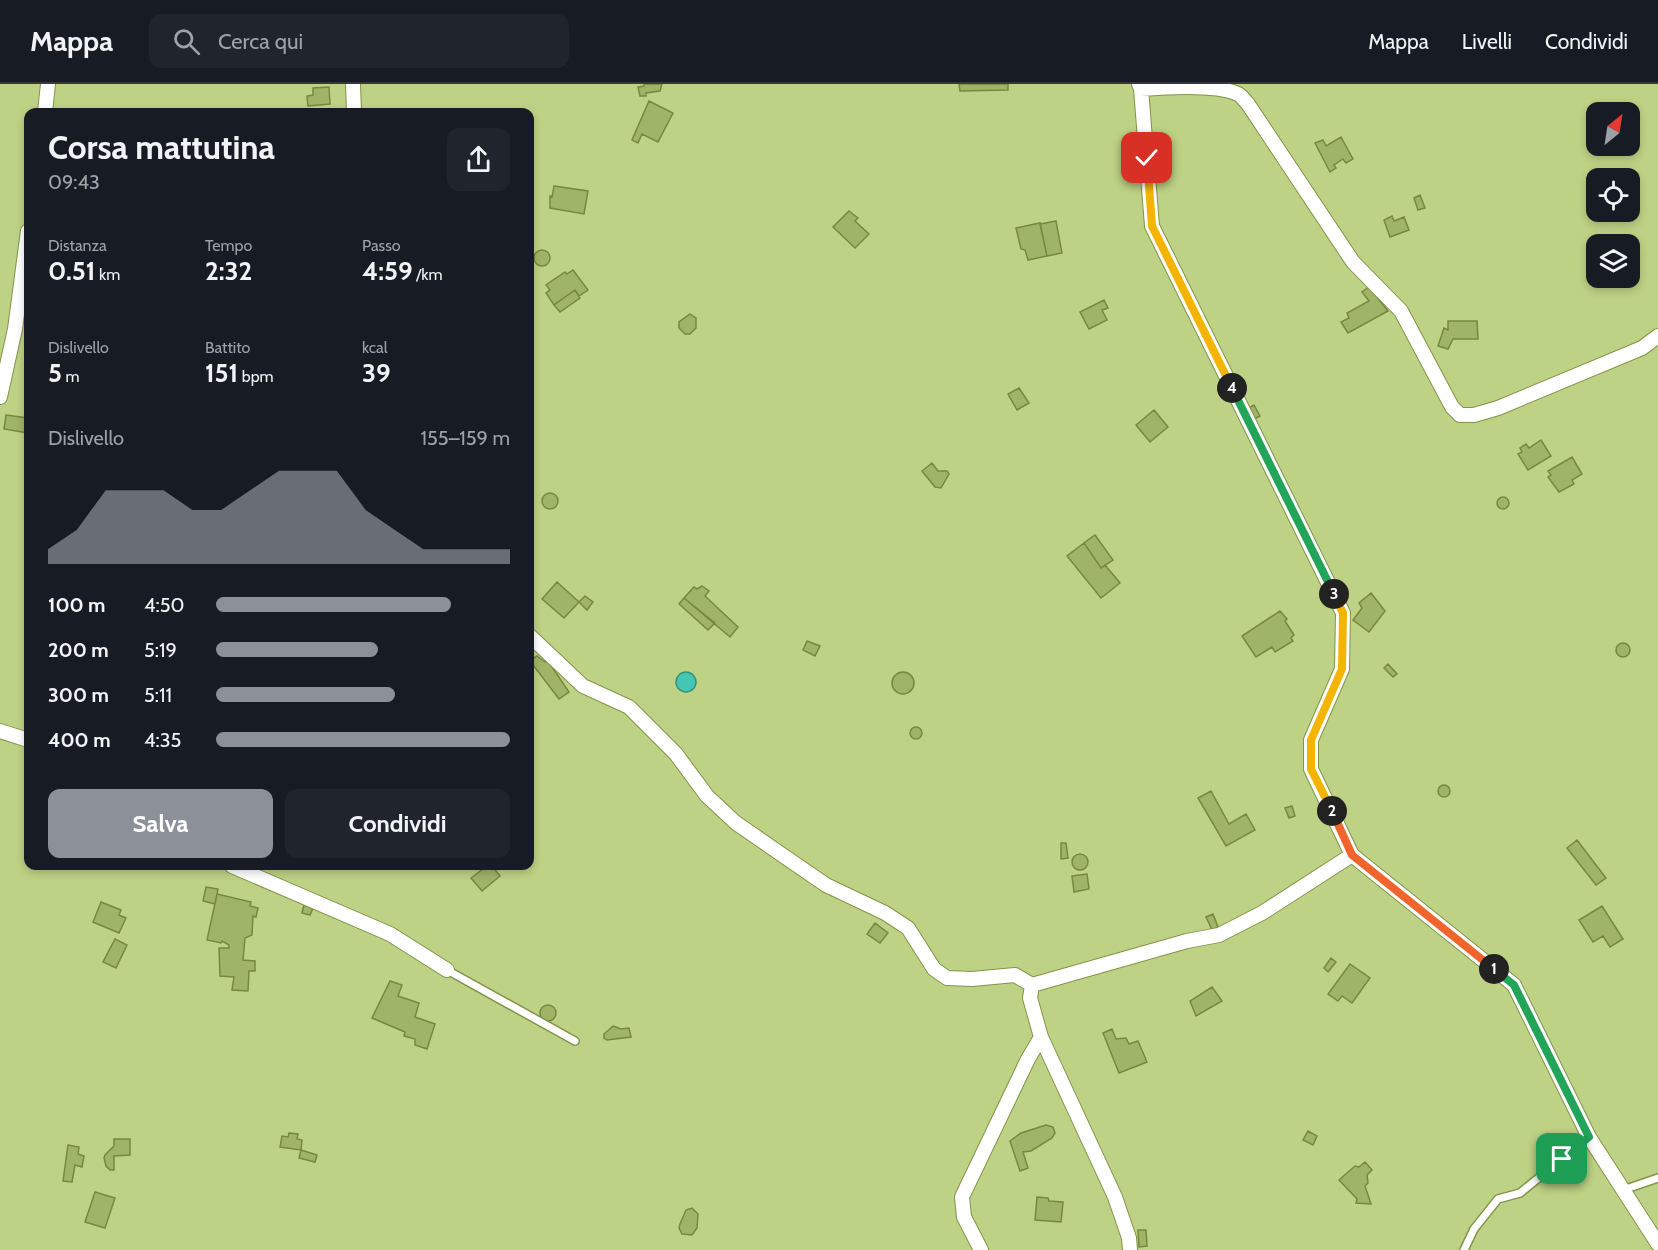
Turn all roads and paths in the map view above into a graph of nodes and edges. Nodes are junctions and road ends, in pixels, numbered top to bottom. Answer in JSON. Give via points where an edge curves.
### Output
{"nodes":[{"id":1,"x":48,"y":84,"type":"edge"},
{"id":2,"x":353,"y":84,"type":"edge"},
{"id":3,"x":1140,"y":87,"type":"edge"},
{"id":4,"x":45,"y":108,"type":"edge"},
{"id":5,"x":354,"y":108,"type":"edge"},
{"id":6,"x":24,"y":261,"type":"edge"},
{"id":7,"x":1658,"y":336,"type":"edge"},
{"id":8,"x":0,"y":397,"type":"edge"},
{"id":9,"x":534,"y":640,"type":"edge"},
{"id":10,"x":0,"y":731,"type":"edge"},
{"id":11,"x":24,"y":739,"type":"edge"},
{"id":12,"x":1352,"y":855,"type":"junction"},
{"id":13,"x":241,"y":870,"type":"edge"},
{"id":14,"x":447,"y":970,"type":"joint"},
{"id":15,"x":1032,"y":985,"type":"junction"},
{"id":16,"x":1041,"y":1037,"type":"junction"},
{"id":17,"x":575,"y":1041,"type":"dead end"},
{"id":18,"x":1589,"y":1137,"type":"junction"},
{"id":19,"x":1658,"y":1178,"type":"edge"},
{"id":20,"x":1623,"y":1191,"type":"junction"},
{"id":21,"x":1658,"y":1244,"type":"edge"},
{"id":22,"x":981,"y":1250,"type":"edge"},
{"id":23,"x":1130,"y":1250,"type":"edge"},
{"id":24,"x":1464,"y":1250,"type":"edge"}],
"edges":[{"from":1,"to":4,"type":"street"},
{"from":2,"to":5,"type":"street"},
{"from":3,"to":7,"type":"street","via":[[1220,86],[1237,93],[1248,104],[1348,255],[1401,311],[1452,407],[1460,415],[1498,408],[1642,348]]},
{"from":3,"to":12,"type":"street","via":[[1152,226],[1343,613],[1342,669],[1311,740],[1311,769]]},
{"from":6,"to":8,"type":"street"},
{"from":9,"to":15,"type":"street","via":[[583,686],[629,707],[676,754],[707,796],[736,823],[826,885],[909,928],[934,969],[947,978],[1015,975]]},
{"from":10,"to":11,"type":"street"},
{"from":12,"to":15,"type":"street","via":[[1262,913],[1219,935]]},
{"from":12,"to":18,"type":"street","via":[[1514,985]]},
{"from":13,"to":14,"type":"street","via":[[390,934]]},
{"from":14,"to":17,"type":"lane"},
{"from":15,"to":16,"type":"street","via":[[1030,998]]},
{"from":16,"to":22,"type":"street","via":[[962,1197],[964,1217]]},
{"from":16,"to":23,"type":"street","via":[[1115,1197]]},
{"from":18,"to":20,"type":"street"},
{"from":18,"to":24,"type":"lane","via":[[1520,1193],[1498,1199],[1474,1229]]},
{"from":19,"to":20,"type":"lane"},
{"from":20,"to":21,"type":"street"}]}
